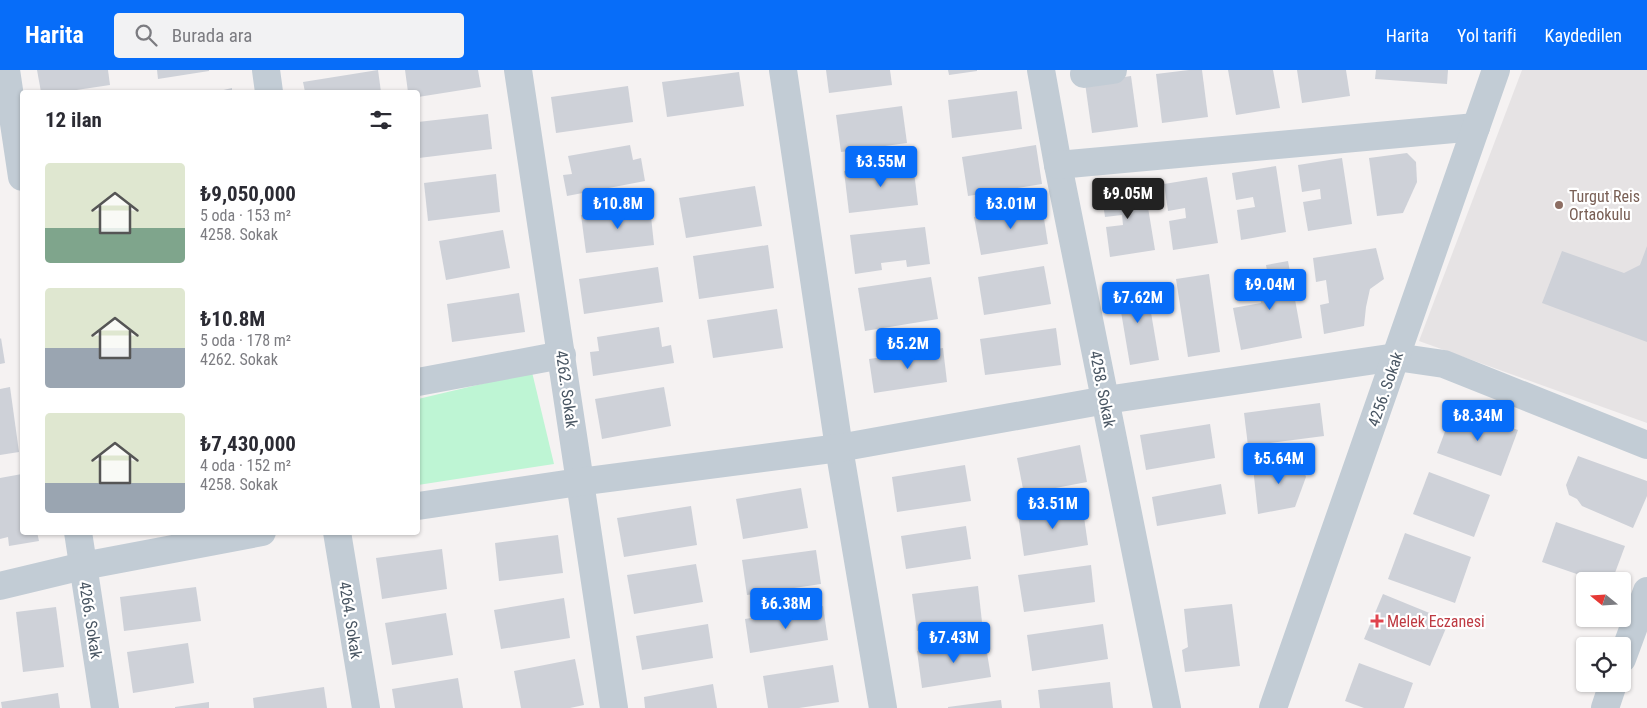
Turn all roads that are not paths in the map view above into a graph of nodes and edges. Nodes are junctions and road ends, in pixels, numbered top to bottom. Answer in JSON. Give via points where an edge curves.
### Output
{"nodes":[{"id":1,"x":6,"y":70,"type":"edge"},
{"id":2,"x":266,"y":70,"type":"edge"},
{"id":3,"x":518,"y":70,"type":"edge"},
{"id":4,"x":783,"y":70,"type":"edge"},
{"id":5,"x":1041,"y":70,"type":"edge"},
{"id":6,"x":1112,"y":70,"type":"edge"},
{"id":7,"x":1496,"y":70,"type":"edge"},
{"id":8,"x":1084,"y":74,"type":"dead end"},
{"id":9,"x":269,"y":90,"type":"edge"},
{"id":10,"x":1476,"y":127,"type":"junction"},
{"id":11,"x":20,"y":164,"type":"edge"},
{"id":12,"x":1058,"y":164,"type":"junction"},
{"id":13,"x":562,"y":354,"type":"junction"},
{"id":14,"x":1396,"y":357,"type":"junction"},
{"id":15,"x":420,"y":382,"type":"edge"},
{"id":16,"x":1106,"y":400,"type":"junction"},
{"id":17,"x":1647,"y":445,"type":"edge"},
{"id":18,"x":839,"y":448,"type":"junction"},
{"id":19,"x":579,"y":482,"type":"junction"},
{"id":20,"x":420,"y":506,"type":"edge"},
{"id":21,"x":78,"y":535,"type":"edge"},
{"id":22,"x":246,"y":535,"type":"edge"},
{"id":23,"x":337,"y":535,"type":"edge"},
{"id":24,"x":83,"y":566,"type":"junction"},
{"id":25,"x":0,"y":586,"type":"edge"},
{"id":26,"x":1647,"y":592,"type":"edge"},
{"id":27,"x":1630,"y":637,"type":"edge"},
{"id":28,"x":1611,"y":692,"type":"edge"},
{"id":29,"x":105,"y":708,"type":"edge"},
{"id":30,"x":366,"y":708,"type":"edge"},
{"id":31,"x":614,"y":708,"type":"edge"},
{"id":32,"x":883,"y":708,"type":"edge"},
{"id":33,"x":1166,"y":708,"type":"edge"},
{"id":34,"x":1273,"y":708,"type":"edge"},
{"id":35,"x":1605,"y":708,"type":"edge"}],
"edges":[{"from":1,"to":11,"type":"street"},
{"from":2,"to":9,"type":"street"},
{"from":3,"to":13,"type":"street","name":"4262. Sokak"},
{"from":4,"to":18,"type":"street"},
{"from":5,"to":12,"type":"street","name":"4258. Sokak"},
{"from":6,"to":8,"type":"street"},
{"from":7,"to":10,"type":"street","name":"4256. Sokak"},
{"from":10,"to":12,"type":"street"},
{"from":10,"to":14,"type":"street","name":"4256. Sokak"},
{"from":12,"to":16,"type":"street","name":"4258. Sokak"},
{"from":13,"to":15,"type":"street"},
{"from":13,"to":19,"type":"street","name":"4262. Sokak"},
{"from":14,"to":16,"type":"street"},
{"from":14,"to":17,"type":"street","via":[[1444,364]]},
{"from":14,"to":34,"type":"street","name":"4256. Sokak"},
{"from":16,"to":18,"type":"street"},
{"from":16,"to":33,"type":"street","name":"4258. Sokak"},
{"from":18,"to":19,"type":"street"},
{"from":18,"to":32,"type":"street"},
{"from":19,"to":20,"type":"street"},
{"from":19,"to":31,"type":"street","name":"4262. Sokak"},
{"from":21,"to":24,"type":"street","name":"4266. Sokak"},
{"from":22,"to":24,"type":"street"},
{"from":23,"to":30,"type":"street","name":"4264. Sokak"},
{"from":24,"to":25,"type":"street"},
{"from":24,"to":29,"type":"street","name":"4266. Sokak"},
{"from":26,"to":27,"type":"street"},
{"from":28,"to":35,"type":"street"}]}
